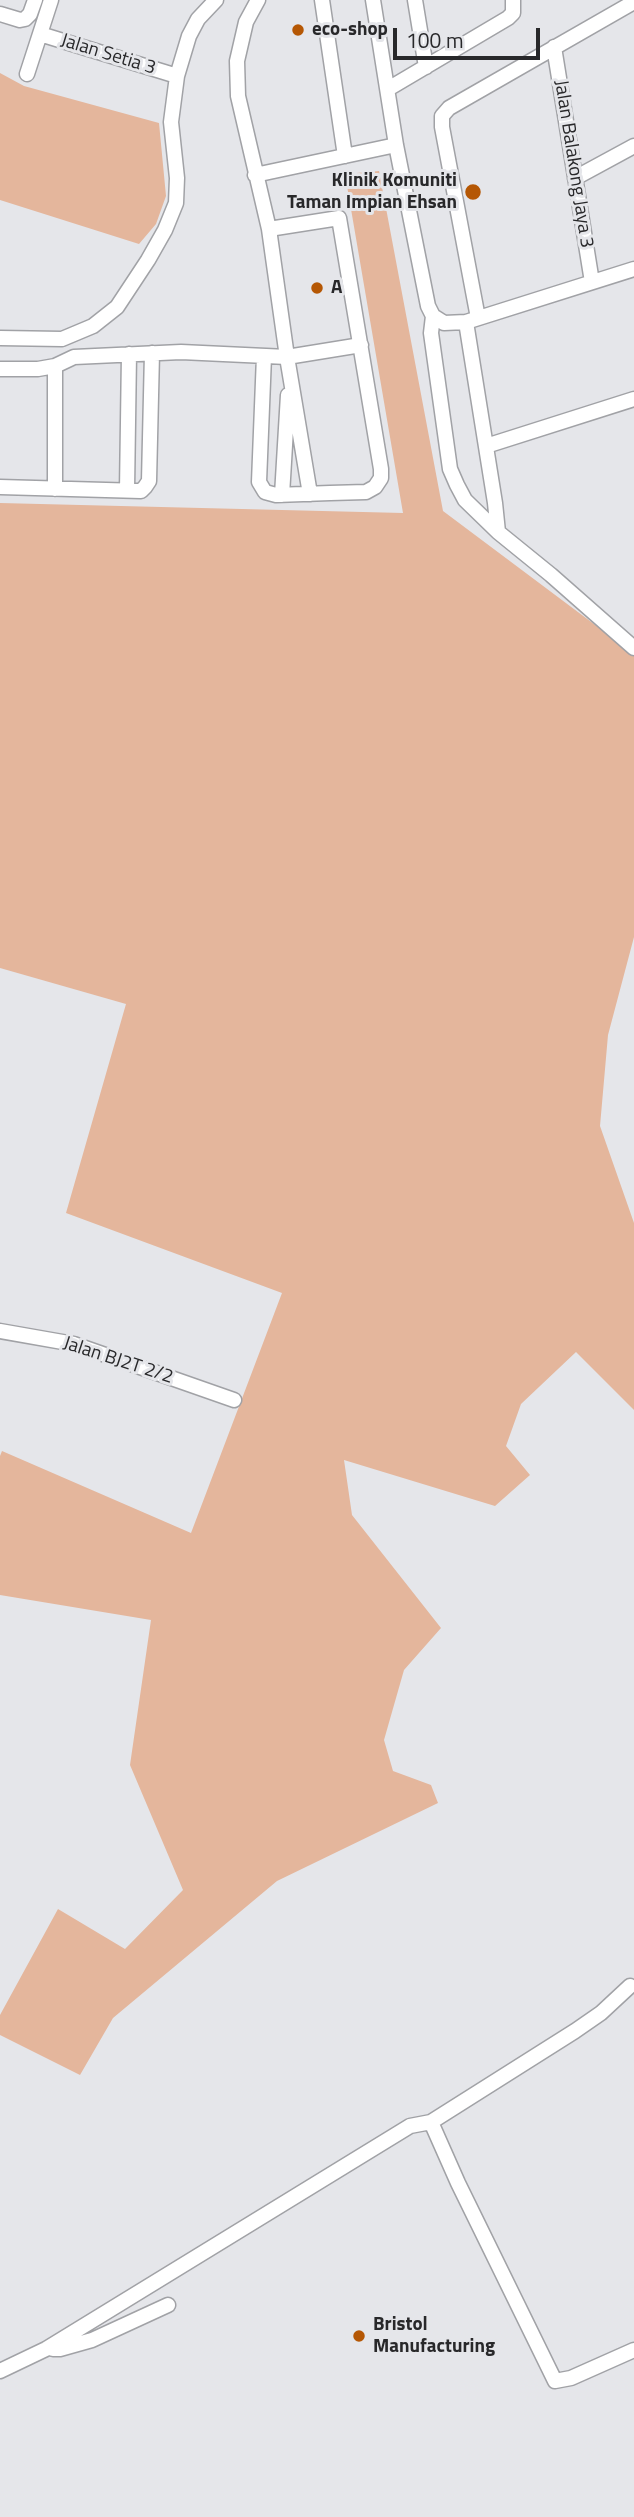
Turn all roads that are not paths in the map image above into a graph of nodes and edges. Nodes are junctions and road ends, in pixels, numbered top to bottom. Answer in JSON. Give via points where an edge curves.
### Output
{"nodes":[{"id":1,"x":35,"y":0,"type":"edge"},
{"id":2,"x":51,"y":0,"type":"edge"},
{"id":3,"x":258,"y":0,"type":"edge"},
{"id":4,"x":322,"y":0,"type":"edge"},
{"id":5,"x":373,"y":0,"type":"edge"},
{"id":6,"x":415,"y":0,"type":"edge"},
{"id":7,"x":213,"y":1,"type":"edge"},
{"id":8,"x":634,"y":2,"type":"edge"},
{"id":9,"x":513,"y":6,"type":"edge"},
{"id":10,"x":0,"y":14,"type":"edge"},
{"id":11,"x":40,"y":34,"type":"junction"},
{"id":12,"x":554,"y":47,"type":"junction"},
{"id":13,"x":426,"y":67,"type":"junction"},
{"id":14,"x":27,"y":74,"type":"dead end"},
{"id":15,"x":177,"y":76,"type":"junction"},
{"id":16,"x":388,"y":89,"type":"junction"},
{"id":17,"x":396,"y":145,"type":"junction"},
{"id":18,"x":634,"y":146,"type":"edge"},
{"id":19,"x":345,"y":156,"type":"junction"},
{"id":20,"x":256,"y":175,"type":"junction"},
{"id":21,"x":575,"y":178,"type":"junction"},
{"id":22,"x":269,"y":229,"type":"junction"},
{"id":23,"x":634,"y":269,"type":"edge"},
{"id":24,"x":592,"y":282,"type":"junction"},
{"id":25,"x":433,"y":316,"type":"junction"},
{"id":26,"x":472,"y":320,"type":"junction"},
{"id":27,"x":0,"y":338,"type":"edge"},
{"id":28,"x":361,"y":345,"type":"junction"},
{"id":29,"x":152,"y":353,"type":"junction"},
{"id":30,"x":129,"y":354,"type":"junction"},
{"id":31,"x":264,"y":356,"type":"junction"},
{"id":32,"x":288,"y":363,"type":"junction"},
{"id":33,"x":55,"y":366,"type":"junction"},
{"id":34,"x":0,"y":369,"type":"edge"},
{"id":35,"x":634,"y":399,"type":"edge"},
{"id":36,"x":486,"y":446,"type":"junction"},
{"id":37,"x":0,"y":487,"type":"edge"},
{"id":38,"x":55,"y":489,"type":"junction"},
{"id":39,"x":127,"y":490,"type":"junction"},
{"id":40,"x":310,"y":494,"type":"junction"},
{"id":41,"x":282,"y":495,"type":"junction"},
{"id":42,"x":498,"y":532,"type":"junction"},
{"id":43,"x":634,"y":648,"type":"edge"},
{"id":44,"x":0,"y":1331,"type":"edge"},
{"id":45,"x":234,"y":1400,"type":"dead end"},
{"id":46,"x":630,"y":1986,"type":"dead end"},
{"id":47,"x":431,"y":2122,"type":"junction"},
{"id":48,"x":168,"y":2305,"type":"dead end"},
{"id":49,"x":46,"y":2349,"type":"junction"},
{"id":50,"x":634,"y":2350,"type":"edge"},
{"id":51,"x":0,"y":2371,"type":"edge"}],
"edges":[{"from":1,"to":10,"type":"street","via":[[25,19]]},
{"from":2,"to":11,"type":"street"},
{"from":3,"to":20,"type":"street","via":[[246,22],[236,77]]},
{"from":4,"to":19,"type":"street"},
{"from":5,"to":16,"type":"street"},
{"from":6,"to":13,"type":"street"},
{"from":7,"to":15,"type":"street","via":[[189,36]]},
{"from":8,"to":12,"type":"street"},
{"from":9,"to":13,"type":"street"},
{"from":11,"to":14,"type":"street"},
{"from":11,"to":15,"type":"street","name":"Jalan Setia 3"},
{"from":12,"to":21,"type":"street","name":"Jalan Balakong Jaya 3"},
{"from":12,"to":26,"type":"street","via":[[449,108],[442,117]]},
{"from":13,"to":16,"type":"street"},
{"from":15,"to":27,"type":"street","via":[[171,122],[176,204],[117,307],[93,326],[62,339]]},
{"from":16,"to":17,"type":"street"},
{"from":17,"to":19,"type":"street"},
{"from":17,"to":25,"type":"street"},
{"from":18,"to":21,"type":"street"},
{"from":19,"to":20,"type":"street"},
{"from":20,"to":22,"type":"street"},
{"from":21,"to":24,"type":"street","name":"Jalan Balakong Jaya 3"},
{"from":22,"to":28,"type":"street","via":[[340,218]]},
{"from":22,"to":32,"type":"street"},
{"from":23,"to":24,"type":"street"},
{"from":24,"to":26,"type":"street"},
{"from":25,"to":26,"type":"street","via":[[444,323]]},
{"from":25,"to":42,"type":"street","via":[[430,333],[450,469],[465,500]]},
{"from":26,"to":36,"type":"street"},
{"from":28,"to":32,"type":"street"},
{"from":28,"to":40,"type":"street","via":[[381,478],[366,492]]},
{"from":29,"to":30,"type":"street"},
{"from":29,"to":31,"type":"street"},
{"from":29,"to":39,"type":"street","via":[[149,481],[141,491]]},
{"from":30,"to":33,"type":"street","via":[[74,357]]},
{"from":30,"to":39,"type":"street"},
{"from":31,"to":32,"type":"street"},
{"from":31,"to":41,"type":"street","via":[[259,482],[265,492]]},
{"from":32,"to":40,"type":"street"},
{"from":32,"to":41,"type":"street"},
{"from":33,"to":34,"type":"street"},
{"from":33,"to":38,"type":"street"},
{"from":35,"to":36,"type":"street"},
{"from":36,"to":42,"type":"street"},
{"from":37,"to":38,"type":"street"},
{"from":38,"to":39,"type":"street"},
{"from":40,"to":41,"type":"street"},
{"from":42,"to":43,"type":"street"},
{"from":44,"to":45,"type":"street","name":"Jalan BJ2T 2/2","via":[[74,1344]]},
{"from":46,"to":47,"type":"street","via":[[575,2031]]},
{"from":47,"to":49,"type":"street","via":[[410,2126]]},
{"from":47,"to":50,"type":"street","via":[[555,2381]]},
{"from":48,"to":49,"type":"street","via":[[92,2340]]},
{"from":49,"to":51,"type":"street"}]}
